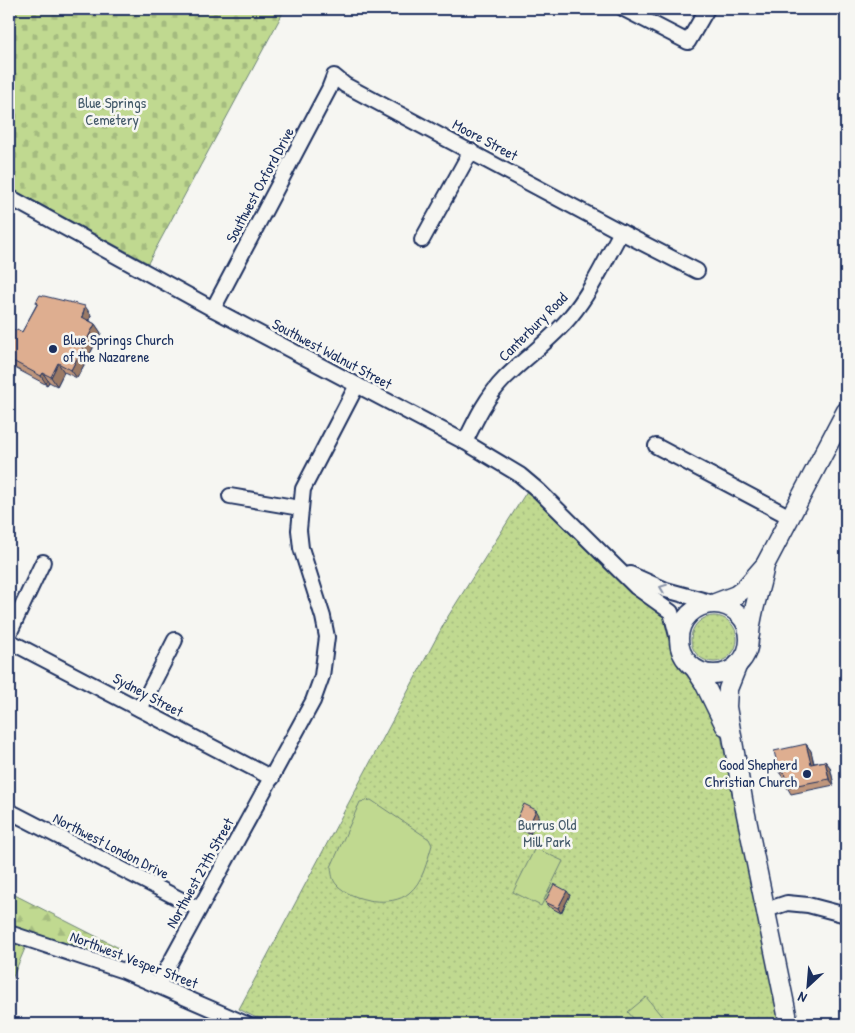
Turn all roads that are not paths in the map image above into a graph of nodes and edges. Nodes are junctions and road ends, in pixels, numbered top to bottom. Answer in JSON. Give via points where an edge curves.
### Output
{"nodes":[{"id":1,"x":624,"y":9,"type":"edge"},
{"id":2,"x":707,"y":9,"type":"edge"},
{"id":3,"x":334,"y":76,"type":"joint"},
{"id":4,"x":471,"y":151,"type":"junction"},
{"id":5,"x":9,"y":198,"type":"edge"},
{"id":6,"x":621,"y":232,"type":"junction"},
{"id":7,"x":422,"y":240,"type":"dead end"},
{"id":8,"x":697,"y":271,"type":"dead end"},
{"id":9,"x":213,"y":309,"type":"junction"},
{"id":10,"x":357,"y":385,"type":"junction"},
{"id":11,"x":846,"y":411,"type":"edge"},
{"id":12,"x":465,"y":442,"type":"junction"},
{"id":13,"x":656,"y":446,"type":"dead end"},
{"id":14,"x":230,"y":496,"type":"dead end"},
{"id":15,"x":300,"y":508,"type":"junction"},
{"id":16,"x":790,"y":517,"type":"junction"},
{"id":17,"x":43,"y":562,"type":"dead end"},
{"id":18,"x":765,"y":565,"type":"junction"},
{"id":19,"x":619,"y":568,"type":"junction"},
{"id":20,"x":712,"y":603,"type":"junction"},
{"id":21,"x":9,"y":634,"type":"edge"},
{"id":22,"x":174,"y":640,"type":"dead end"},
{"id":23,"x":678,"y":640,"type":"junction"},
{"id":24,"x":9,"y":641,"type":"edge"},
{"id":25,"x":749,"y":644,"type":"junction"},
{"id":26,"x":738,"y":664,"type":"junction"},
{"id":27,"x":695,"y":669,"type":"junction"},
{"id":28,"x":140,"y":709,"type":"junction"},
{"id":29,"x":733,"y":742,"type":"junction"},
{"id":30,"x":272,"y":778,"type":"junction"},
{"id":31,"x":9,"y":811,"type":"edge"},
{"id":32,"x":199,"y":909,"type":"junction"},
{"id":33,"x":766,"y":910,"type":"junction"},
{"id":34,"x":846,"y":915,"type":"edge"},
{"id":35,"x":9,"y":933,"type":"edge"},
{"id":36,"x":158,"y":985,"type":"junction"},
{"id":37,"x":237,"y":1022,"type":"edge"},
{"id":38,"x":789,"y":1024,"type":"edge"}],
"edges":[{"from":1,"to":2,"type":"street","via":[[688,42]]},
{"from":3,"to":4,"type":"street","name":"Moore Street","via":[[345,85]]},
{"from":3,"to":9,"type":"street","name":"Southwest Oxford Drive"},
{"from":4,"to":6,"type":"street","name":"Moore Street"},
{"from":4,"to":7,"type":"street"},
{"from":5,"to":9,"type":"street","name":"Southwest Walnut Street"},
{"from":6,"to":8,"type":"street","name":"Moore Street"},
{"from":6,"to":12,"type":"street","name":"Canterbury Road","via":[[577,308],[504,378],[480,410]]},
{"from":9,"to":10,"type":"street","name":"Southwest Walnut Street"},
{"from":10,"to":12,"type":"street","name":"Southwest Walnut Street"},
{"from":10,"to":15,"type":"street","name":"Northwest 27th Street","via":[[303,489]]},
{"from":11,"to":16,"type":"main road"},
{"from":12,"to":19,"type":"street","name":"Southwest Walnut Street","via":[[520,475]]},
{"from":13,"to":16,"type":"street"},
{"from":14,"to":15,"type":"street"},
{"from":15,"to":30,"type":"street","name":"Northwest 27th Street","via":[[301,548],[327,637],[322,676],[313,702]]},
{"from":16,"to":18,"type":"main road"},
{"from":17,"to":21,"type":"street"},
{"from":18,"to":20,"type":"main road","via":[[736,595]]},
{"from":18,"to":25,"type":"main road","via":[[751,617]]},
{"from":20,"to":19,"type":"street","name":"Southwest Walnut Street","one_way":true,"via":[[666,590]]},
{"from":19,"to":23,"type":"street","name":"Southwest Walnut Street","via":[[636,587],[670,612]]},
{"from":20,"to":23,"type":"main road","via":[[693,610],[684,618]]},
{"from":20,"to":25,"type":"main road","via":[[737,612],[747,626]]},
{"from":22,"to":28,"type":"street"},
{"from":23,"to":27,"type":"main road","via":[[686,662]]},
{"from":24,"to":28,"type":"street","name":"Sydney Street"},
{"from":25,"to":26,"type":"main road","via":[[746,655]]},
{"from":26,"to":27,"type":"main road","via":[[718,674],[706,674]]},
{"from":26,"to":29,"type":"main road","via":[[728,688],[727,707]]},
{"from":27,"to":29,"type":"main road"},
{"from":28,"to":30,"type":"street","name":"Sydney Street"},
{"from":29,"to":33,"type":"main road"},
{"from":30,"to":32,"type":"street","name":"Northwest 27th Street"},
{"from":31,"to":32,"type":"street","name":"Northwest London Drive"},
{"from":32,"to":36,"type":"street","name":"Northwest 27th Street"},
{"from":33,"to":34,"type":"street","via":[[787,903]]},
{"from":33,"to":38,"type":"main road"},
{"from":35,"to":36,"type":"street","name":"Northwest Vesper Street"},
{"from":36,"to":37,"type":"street","name":"Northwest Vesper Street"}]}
